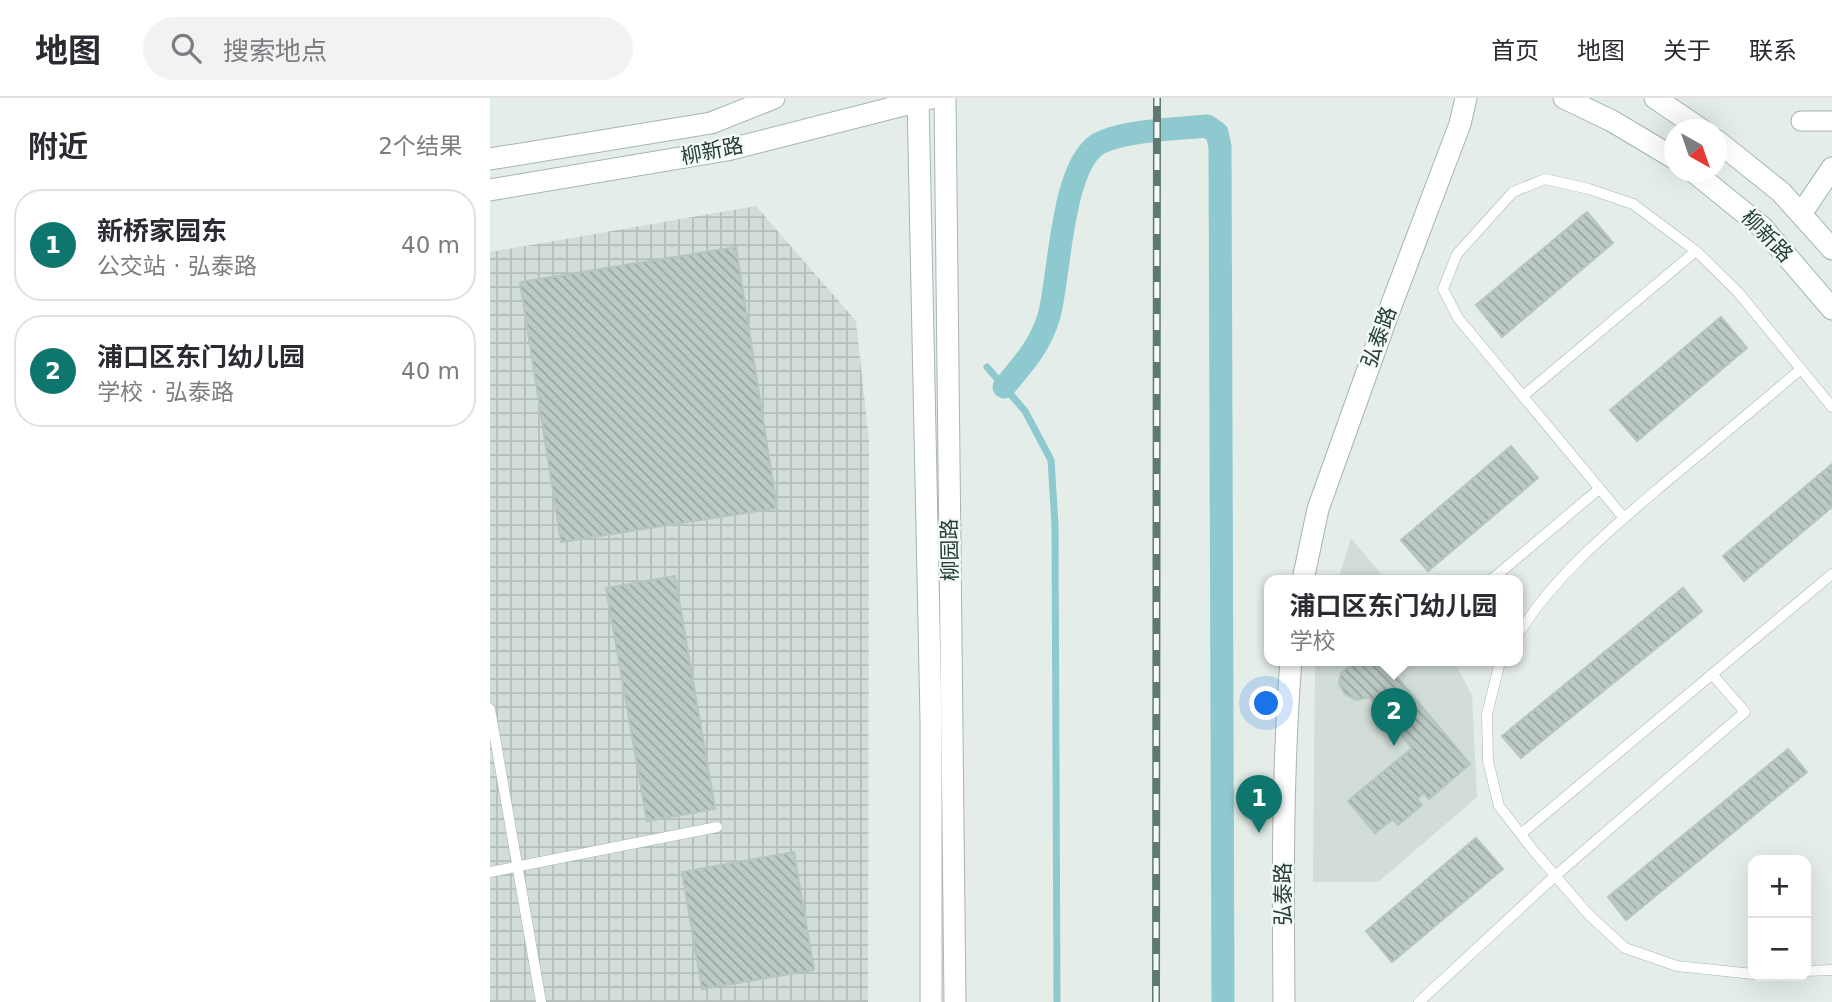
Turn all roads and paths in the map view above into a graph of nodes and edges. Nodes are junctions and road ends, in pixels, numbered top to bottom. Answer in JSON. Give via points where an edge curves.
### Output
{"nodes":[{"id":1,"x":774,"y":98,"type":"edge"},
{"id":2,"x":945,"y":98,"type":"edge"},
{"id":3,"x":1466,"y":98,"type":"edge"},
{"id":4,"x":1564,"y":98,"type":"edge"},
{"id":5,"x":1655,"y":98,"type":"edge"},
{"id":6,"x":922,"y":99,"type":"edge"},
{"id":7,"x":1686,"y":119,"type":"edge"},
{"id":8,"x":1801,"y":121,"type":"dead end"},
{"id":9,"x":1832,"y":121,"type":"edge"},
{"id":10,"x":1727,"y":148,"type":"edge"},
{"id":11,"x":1664,"y":152,"type":"edge"},
{"id":12,"x":490,"y":159,"type":"edge"},
{"id":13,"x":1832,"y":168,"type":"edge"},
{"id":14,"x":1706,"y":182,"type":"edge"},
{"id":15,"x":490,"y":190,"type":"edge"},
{"id":16,"x":1801,"y":214,"type":"junction"},
{"id":17,"x":1832,"y":249,"type":"edge"},
{"id":18,"x":1696,"y":251,"type":"junction"},
{"id":19,"x":1832,"y":309,"type":"edge"},
{"id":20,"x":1801,"y":369,"type":"junction"},
{"id":21,"x":1523,"y":396,"type":"junction"},
{"id":22,"x":1832,"y":407,"type":"edge"},
{"id":23,"x":1600,"y":489,"type":"junction"},
{"id":24,"x":1624,"y":518,"type":"junction"},
{"id":25,"x":1832,"y":573,"type":"edge"},
{"id":26,"x":1304,"y":575,"type":"edge"},
{"id":27,"x":1497,"y":575,"type":"edge"},
{"id":28,"x":1523,"y":626,"type":"edge"},
{"id":29,"x":1290,"y":666,"type":"edge"},
{"id":30,"x":1499,"y":666,"type":"edge"},
{"id":31,"x":1712,"y":674,"type":"junction"},
{"id":32,"x":490,"y":709,"type":"edge"},
{"id":33,"x":717,"y":827,"type":"dead end"},
{"id":34,"x":1521,"y":834,"type":"junction"},
{"id":35,"x":517,"y":867,"type":"junction"},
{"id":36,"x":490,"y":872,"type":"edge"},
{"id":37,"x":1555,"y":876,"type":"junction"},
{"id":38,"x":1832,"y":970,"type":"edge"},
{"id":39,"x":1811,"y":971,"type":"edge"},
{"id":40,"x":1748,"y":973,"type":"edge"},
{"id":41,"x":541,"y":1002,"type":"edge"},
{"id":42,"x":930,"y":1002,"type":"edge"},
{"id":43,"x":955,"y":1002,"type":"edge"},
{"id":44,"x":1284,"y":1002,"type":"edge"},
{"id":45,"x":1419,"y":1002,"type":"edge"}],
"edges":[{"from":1,"to":12,"type":"street","name":"柳新路","via":[[711,123]]},
{"from":2,"to":43,"type":"street","name":"柳园路"},
{"from":3,"to":26,"type":"street","name":"弘泰路","via":[[1318,509]]},
{"from":4,"to":11,"type":"street"},
{"from":5,"to":7,"type":"street"},
{"from":6,"to":15,"type":"street","name":"柳新路","via":[[727,150]]},
{"from":6,"to":42,"type":"street","name":"柳园路"},
{"from":8,"to":9,"type":"street"},
{"from":10,"to":16,"type":"street","name":"柳新路"},
{"from":13,"to":16,"type":"street"},
{"from":14,"to":19,"type":"street","name":"柳新路","via":[[1762,227]]},
{"from":16,"to":17,"type":"street","name":"柳新路"},
{"from":18,"to":20,"type":"lane","via":[[1738,292]]},
{"from":18,"to":21,"type":"lane"},
{"from":18,"to":21,"type":"lane","via":[[1633,205],[1589,189],[1545,179],[1513,192],[1457,254],[1443,289],[1458,318]]},
{"from":20,"to":22,"type":"lane"},
{"from":20,"to":24,"type":"lane"},
{"from":21,"to":23,"type":"lane"},
{"from":23,"to":24,"type":"lane"},
{"from":23,"to":27,"type":"lane"},
{"from":24,"to":28,"type":"lane","via":[[1577,560]]},
{"from":25,"to":31,"type":"lane"},
{"from":29,"to":44,"type":"street","name":"弘泰路","via":[[1283,824]]},
{"from":30,"to":34,"type":"lane","via":[[1487,714],[1488,761],[1499,806]]},
{"from":31,"to":34,"type":"lane"},
{"from":31,"to":37,"type":"lane","via":[[1745,712]]},
{"from":32,"to":35,"type":"lane"},
{"from":33,"to":35,"type":"lane"},
{"from":34,"to":37,"type":"lane"},
{"from":35,"to":36,"type":"lane"},
{"from":35,"to":41,"type":"lane"},
{"from":37,"to":40,"type":"lane","via":[[1625,948],[1677,966]]},
{"from":37,"to":45,"type":"lane"},
{"from":38,"to":39,"type":"lane"}]}
